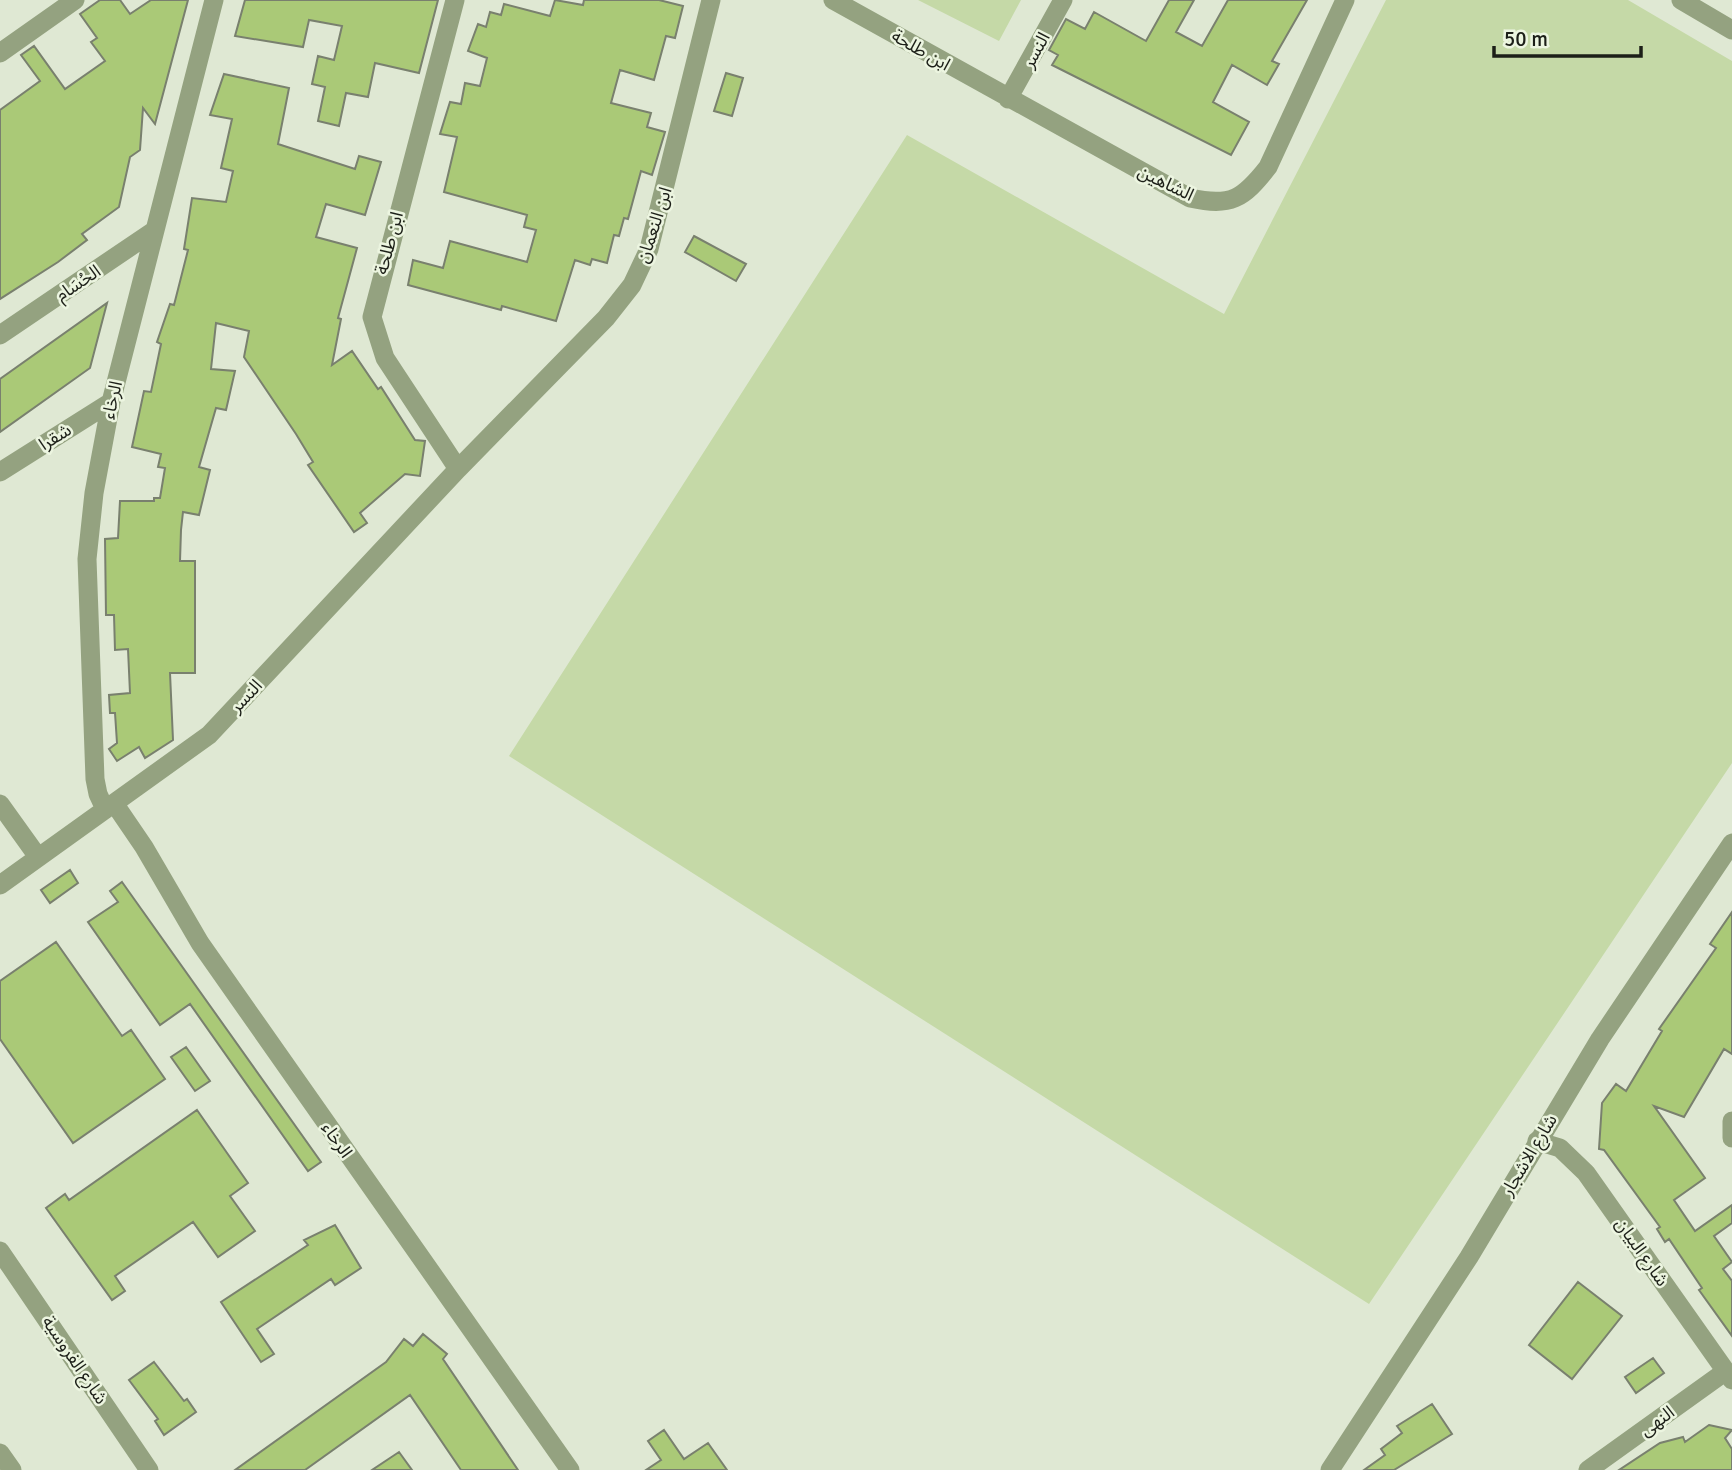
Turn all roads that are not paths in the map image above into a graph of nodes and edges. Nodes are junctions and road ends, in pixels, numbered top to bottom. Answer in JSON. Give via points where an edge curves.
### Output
{"nodes":[{"id":1,"x":75,"y":0,"type":"edge"},
{"id":2,"x":214,"y":0,"type":"edge"},
{"id":3,"x":454,"y":0,"type":"edge"},
{"id":4,"x":711,"y":0,"type":"edge"},
{"id":5,"x":834,"y":0,"type":"edge"},
{"id":6,"x":1063,"y":0,"type":"edge"},
{"id":7,"x":1345,"y":0,"type":"edge"},
{"id":8,"x":1684,"y":1,"type":"edge"},
{"id":9,"x":1732,"y":30,"type":"edge"},
{"id":10,"x":0,"y":53,"type":"edge"},
{"id":11,"x":1009,"y":99,"type":"junction"},
{"id":12,"x":155,"y":230,"type":"junction"},
{"id":13,"x":0,"y":335,"type":"edge"},
{"id":14,"x":110,"y":402,"type":"junction"},
{"id":15,"x":458,"y":469,"type":"junction"},
{"id":16,"x":0,"y":472,"type":"edge"},
{"id":17,"x":0,"y":804,"type":"edge"},
{"id":18,"x":109,"y":806,"type":"junction"},
{"id":19,"x":1732,"y":843,"type":"edge"},
{"id":20,"x":38,"y":858,"type":"junction"},
{"id":21,"x":0,"y":885,"type":"edge"},
{"id":22,"x":1732,"y":1121,"type":"edge"},
{"id":23,"x":1732,"y":1138,"type":"edge"},
{"id":24,"x":1537,"y":1141,"type":"junction"},
{"id":25,"x":0,"y":1251,"type":"edge"},
{"id":26,"x":1729,"y":1376,"type":"edge"},
{"id":27,"x":0,"y":1453,"type":"edge"},
{"id":28,"x":12,"y":1470,"type":"edge"},
{"id":29,"x":149,"y":1470,"type":"edge"},
{"id":30,"x":570,"y":1470,"type":"edge"},
{"id":31,"x":1330,"y":1470,"type":"edge"},
{"id":32,"x":1588,"y":1470,"type":"edge"}],
"edges":[{"from":1,"to":10,"type":"street"},
{"from":2,"to":12,"type":"street","name":"الرخاء"},
{"from":3,"to":15,"type":"street","name":"ابن طلحة","via":[[372,317],[385,358]]},
{"from":4,"to":15,"type":"street","name":"ابن النعمان","via":[[661,211],[632,285],[606,318]]},
{"from":5,"to":11,"type":"street","name":"ابن طلحة"},
{"from":6,"to":11,"type":"street","name":"النسر"},
{"from":7,"to":11,"type":"street","name":"الشاهين","via":[[1268,167],[1237,200],[1214,203],[1190,198]]},
{"from":8,"to":9,"type":"street"},
{"from":12,"to":13,"type":"street","name":"الحُسَام"},
{"from":12,"to":14,"type":"street","name":"الرخاء"},
{"from":14,"to":16,"type":"street","name":"شقرا"},
{"from":14,"to":18,"type":"street","name":"الرخاء","via":[[87,559],[96,787]]},
{"from":15,"to":18,"type":"street","name":"النسر","via":[[209,735]]},
{"from":17,"to":20,"type":"street"},
{"from":18,"to":20,"type":"street","name":"النسر"},
{"from":18,"to":30,"type":"street","name":"الرخاء","via":[[144,847],[200,943]]},
{"from":19,"to":24,"type":"street","name":"شارع الاشجار"},
{"from":20,"to":21,"type":"street","name":"النسر"},
{"from":22,"to":23,"type":"street"},
{"from":24,"to":26,"type":"street","name":"شارع البيان","via":[[1560,1148],[1586,1173]]},
{"from":24,"to":31,"type":"street","name":"شارع الاشجار","via":[[1469,1257]]},
{"from":25,"to":29,"type":"street","name":"شارع الفروسية"},
{"from":26,"to":32,"type":"street","name":"النهى"},
{"from":27,"to":28,"type":"street"}]}
